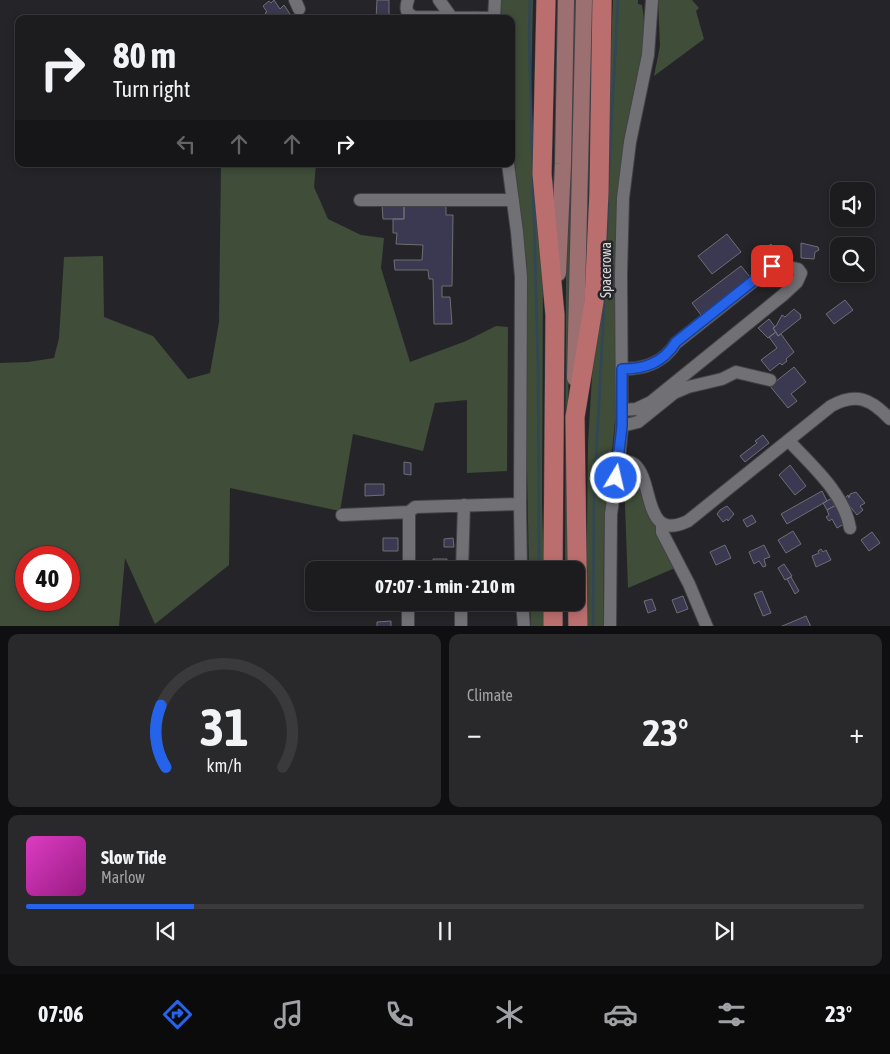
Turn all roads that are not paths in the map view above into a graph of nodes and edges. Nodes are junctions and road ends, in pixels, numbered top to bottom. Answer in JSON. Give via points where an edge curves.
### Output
{"nodes":[{"id":1,"x":408,"y":0,"type":"edge"},
{"id":2,"x":439,"y":0,"type":"edge"},
{"id":3,"x":494,"y":0,"type":"edge"},
{"id":4,"x":546,"y":0,"type":"edge"},
{"id":5,"x":566,"y":0,"type":"edge"},
{"id":6,"x":584,"y":0,"type":"edge"},
{"id":7,"x":602,"y":0,"type":"edge"},
{"id":8,"x":652,"y":0,"type":"edge"},
{"id":9,"x":410,"y":15,"type":"edge"},
{"id":10,"x":450,"y":15,"type":"edge"},
{"id":11,"x":494,"y":15,"type":"edge"},
{"id":12,"x":508,"y":167,"type":"edge"},
{"id":13,"x":360,"y":200,"type":"dead end"},
{"id":14,"x":513,"y":200,"type":"junction"},
{"id":15,"x":555,"y":315,"type":"junction"},
{"id":16,"x":622,"y":369,"type":"junction"},
{"id":17,"x":770,"y":380,"type":"dead end"},
{"id":18,"x":622,"y":410,"type":"junction"},
{"id":19,"x":574,"y":417,"type":"junction"},
{"id":20,"x":890,"y":419,"type":"edge"},
{"id":21,"x":622,"y":426,"type":"junction"},
{"id":22,"x":788,"y":441,"type":"junction"},
{"id":23,"x":619,"y":460,"type":"junction"},
{"id":24,"x":520,"y":504,"type":"junction"},
{"id":25,"x":464,"y":505,"type":"junction"},
{"id":26,"x":409,"y":512,"type":"junction"},
{"id":27,"x":342,"y":515,"type":"dead end"},
{"id":28,"x":662,"y":524,"type":"junction"},
{"id":29,"x":850,"y":528,"type":"dead end"},
{"id":30,"x":408,"y":561,"type":"edge"},
{"id":31,"x":462,"y":561,"type":"edge"},
{"id":32,"x":522,"y":561,"type":"edge"},
{"id":33,"x":553,"y":561,"type":"edge"},
{"id":34,"x":408,"y":611,"type":"edge"},
{"id":35,"x":461,"y":611,"type":"edge"},
{"id":36,"x":523,"y":611,"type":"edge"},
{"id":37,"x":553,"y":611,"type":"edge"},
{"id":38,"x":408,"y":626,"type":"edge"},
{"id":39,"x":461,"y":626,"type":"edge"},
{"id":40,"x":524,"y":626,"type":"edge"},
{"id":41,"x":553,"y":626,"type":"edge"},
{"id":42,"x":578,"y":626,"type":"edge"},
{"id":43,"x":610,"y":626,"type":"edge"},
{"id":44,"x":707,"y":626,"type":"edge"}],
"edges":[{"from":1,"to":9,"type":"street","via":[[405,7]]},
{"from":2,"to":10,"type":"street"},
{"from":3,"to":11,"type":"street"},
{"from":4,"to":15,"type":"highway","via":[[542,180]]},
{"from":5,"to":15,"type":"main road","via":[[563,164]]},
{"from":6,"to":19,"type":"main road"},
{"from":7,"to":19,"type":"highway","via":[[594,302]]},
{"from":8,"to":16,"type":"street","name":"Spacerowa","via":[[649,50],[625,178],[621,244]]},
{"from":12,"to":14,"type":"street"},
{"from":13,"to":14,"type":"street"},
{"from":14,"to":24,"type":"street","via":[[521,277]]},
{"from":15,"to":33,"type":"highway"},
{"from":16,"to":18,"type":"street","name":"Spacerowa"},
{"from":16,"to":18,"type":"street","via":[[645,368],[669,354],[676,342],[772,266],[798,269],[801,273],[783,295],[651,402],[636,409]]},
{"from":17,"to":21,"type":"street","via":[[736,372],[674,393],[638,422]]},
{"from":18,"to":21,"type":"street","name":"Spacerowa"},
{"from":19,"to":42,"type":"highway"},
{"from":20,"to":22,"type":"street","via":[[871,402],[860,399],[840,401]]},
{"from":21,"to":23,"type":"street","name":"Spacerowa"},
{"from":22,"to":28,"type":"street","via":[[688,521],[680,525]]},
{"from":22,"to":29,"type":"street","via":[[829,485],[848,515]]},
{"from":23,"to":28,"type":"street","via":[[630,462],[639,469],[653,510]]},
{"from":23,"to":43,"type":"street","name":"Spacerowa","via":[[610,523]]},
{"from":24,"to":25,"type":"street"},
{"from":24,"to":32,"type":"street"},
{"from":25,"to":26,"type":"street","via":[[415,507]]},
{"from":25,"to":31,"type":"street"},
{"from":26,"to":27,"type":"street"},
{"from":26,"to":30,"type":"street"},
{"from":28,"to":44,"type":"street","via":[[662,532]]},
{"from":34,"to":38,"type":"street"},
{"from":35,"to":39,"type":"street"},
{"from":36,"to":40,"type":"street"},
{"from":37,"to":41,"type":"highway"}]}
